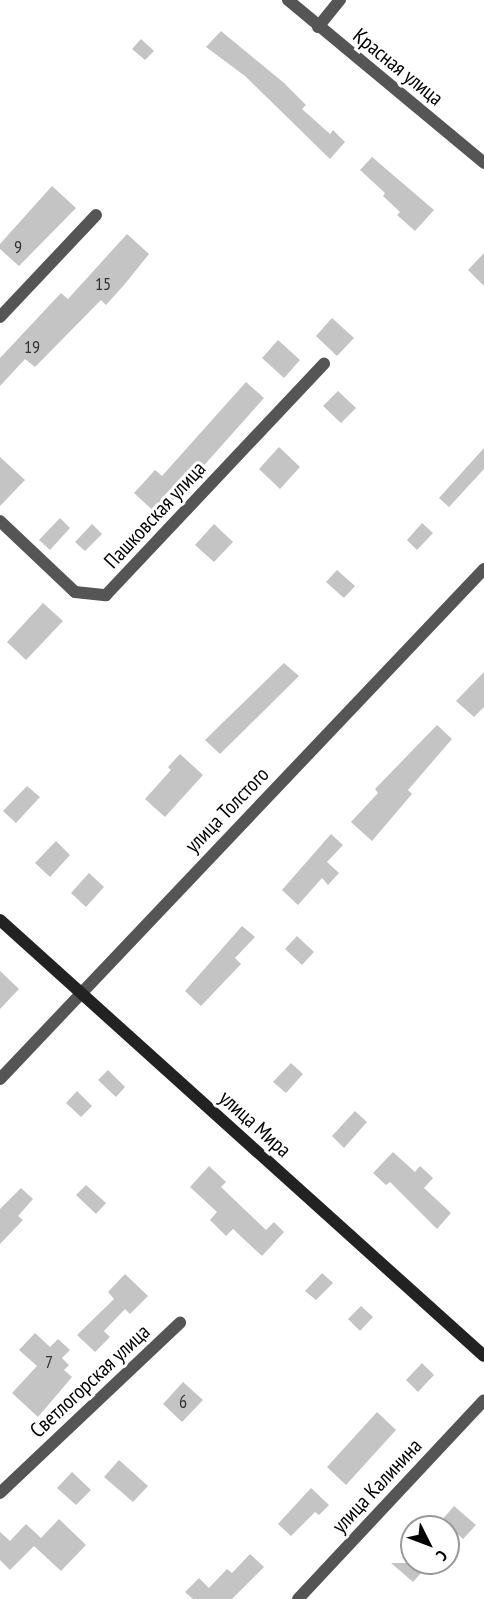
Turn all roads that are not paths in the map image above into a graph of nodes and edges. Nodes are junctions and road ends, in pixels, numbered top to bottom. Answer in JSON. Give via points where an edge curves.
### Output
{"nodes":[{"id":1,"x":288,"y":0,"type":"edge"},
{"id":2,"x":340,"y":0,"type":"edge"},
{"id":3,"x":318,"y":27,"type":"junction"},
{"id":4,"x":484,"y":162,"type":"edge"},
{"id":5,"x":96,"y":215,"type":"dead end"},
{"id":6,"x":0,"y":317,"type":"edge"},
{"id":7,"x":324,"y":364,"type":"dead end"},
{"id":8,"x":0,"y":521,"type":"edge"},
{"id":9,"x":484,"y":569,"type":"edge"},
{"id":10,"x":0,"y":920,"type":"edge"},
{"id":11,"x":80,"y":992,"type":"junction"},
{"id":12,"x":0,"y":1079,"type":"edge"},
{"id":13,"x":180,"y":1323,"type":"dead end"},
{"id":14,"x":484,"y":1356,"type":"edge"},
{"id":15,"x":484,"y":1400,"type":"edge"},
{"id":16,"x":0,"y":1493,"type":"edge"},
{"id":17,"x":298,"y":1599,"type":"edge"}],
"edges":[{"from":1,"to":3,"type":"street","name":"Красная улица"},
{"from":2,"to":3,"type":"street"},
{"from":3,"to":4,"type":"street","name":"Красная улица"},
{"from":5,"to":6,"type":"street"},
{"from":7,"to":8,"type":"street","name":"Пашковская улица","via":[[106,595],[75,592]]},
{"from":9,"to":11,"type":"street","name":"улица Толстого"},
{"from":10,"to":11,"type":"main road","name":"улица Мира"},
{"from":11,"to":12,"type":"street","name":"улица Толстого"},
{"from":11,"to":14,"type":"main road","name":"улица Мира"},
{"from":13,"to":16,"type":"street","name":"Светлогорская улица"},
{"from":15,"to":17,"type":"street","name":"улица Калинина"}]}
